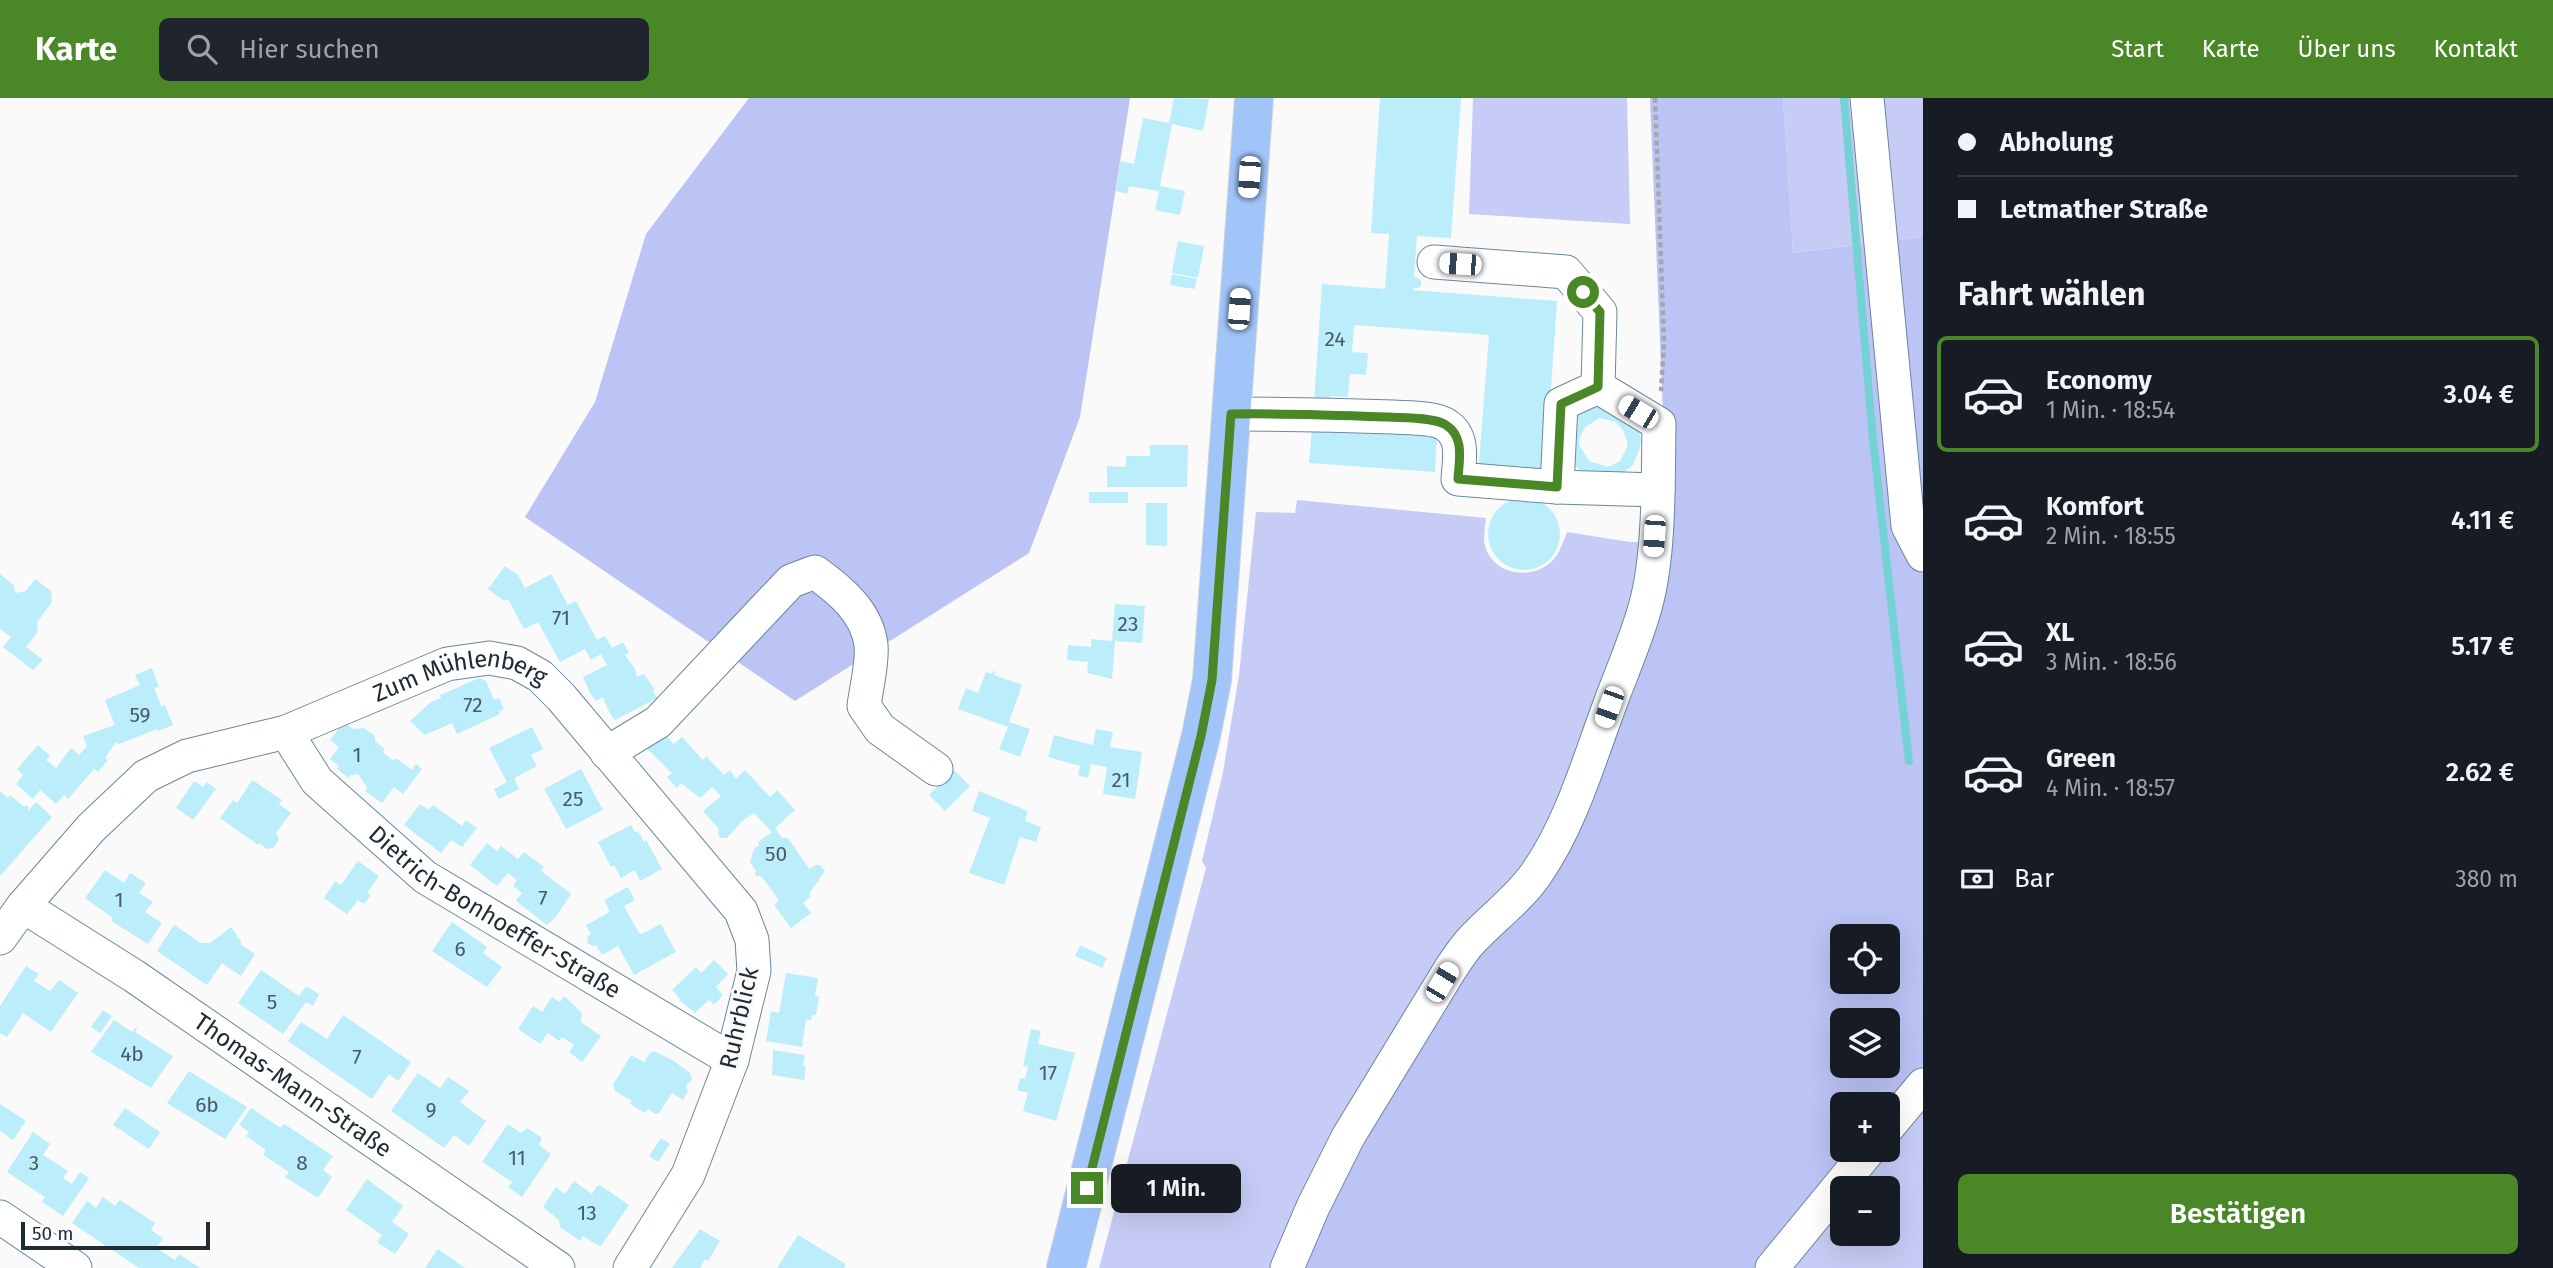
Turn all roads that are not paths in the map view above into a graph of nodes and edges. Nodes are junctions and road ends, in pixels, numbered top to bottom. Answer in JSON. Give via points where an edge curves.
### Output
{"nodes":[{"id":1,"x":1254,"y":98,"type":"edge"},
{"id":2,"x":1867,"y":98,"type":"edge"},
{"id":3,"x":1434,"y":262,"type":"dead end"},
{"id":4,"x":1598,"y":387,"type":"junction"},
{"id":5,"x":1231,"y":414,"type":"junction"},
{"id":6,"x":1557,"y":487,"type":"junction"},
{"id":7,"x":1658,"y":490,"type":"junction"},
{"id":8,"x":1923,"y":555,"type":"edge"},
{"id":9,"x":286,"y":732,"type":"junction"},
{"id":10,"x":607,"y":753,"type":"junction"},
{"id":11,"x":936,"y":769,"type":"dead end"},
{"id":12,"x":23,"y":906,"type":"junction"},
{"id":13,"x":0,"y":938,"type":"edge"},
{"id":14,"x":733,"y":1060,"type":"junction"},
{"id":15,"x":1923,"y":1085,"type":"edge"},
{"id":16,"x":1900,"y":1113,"type":"edge"},
{"id":17,"x":1859,"y":1162,"type":"edge"},
{"id":18,"x":0,"y":1217,"type":"edge"},
{"id":19,"x":75,"y":1268,"type":"edge"},
{"id":20,"x":558,"y":1268,"type":"edge"},
{"id":21,"x":630,"y":1268,"type":"edge"},
{"id":22,"x":1066,"y":1268,"type":"edge"},
{"id":23,"x":1287,"y":1268,"type":"edge"},
{"id":24,"x":1772,"y":1268,"type":"edge"}],
"edges":[{"from":1,"to":5,"type":"main road"},
{"from":2,"to":8,"type":"street","via":[[1908,526]]},
{"from":3,"to":4,"type":"street","via":[[1566,272],[1600,312]]},
{"from":4,"to":6,"type":"street","via":[[1561,404]]},
{"from":4,"to":7,"type":"street","via":[[1658,424]]},
{"from":5,"to":6,"type":"street","via":[[1374,416],[1445,424],[1460,444],[1458,479]]},
{"from":5,"to":22,"type":"main road","via":[[1212,680]]},
{"from":6,"to":7,"type":"street"},
{"from":7,"to":23,"type":"street","via":[[1646,603],[1565,821],[1536,875],[1471,942],[1395,1056],[1348,1138]]},
{"from":9,"to":10,"type":"street","name":"Zum Mühlenberg","via":[[447,664],[489,658],[517,663],[540,676]]},
{"from":9,"to":12,"type":"street","name":"Zum Mühlenberg","via":[[187,757],[146,776],[91,828]]},
{"from":9,"to":14,"type":"street","name":"Dietrich-Bonhoeffer-Straße","via":[[317,781],[425,877]]},
{"from":10,"to":11,"type":"street","via":[[658,722],[791,581],[815,572],[840,590],[860,615],[871,645],[864,706],[880,729]]},
{"from":10,"to":14,"type":"street","name":"Ruhrblick","via":[[741,911],[752,940],[754,971]]},
{"from":12,"to":13,"type":"street","name":"Zum Mühlenberg"},
{"from":12,"to":20,"type":"street","name":"Thomas-Mann-Straße","via":[[134,976]]},
{"from":14,"to":21,"type":"street","name":"Ruhrblick","via":[[688,1175]]},
{"from":15,"to":16,"type":"street"},
{"from":17,"to":24,"type":"street"},
{"from":18,"to":19,"type":"street"}]}
